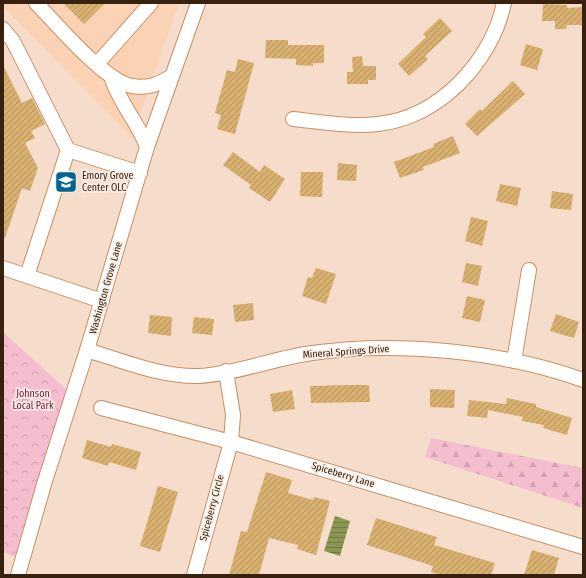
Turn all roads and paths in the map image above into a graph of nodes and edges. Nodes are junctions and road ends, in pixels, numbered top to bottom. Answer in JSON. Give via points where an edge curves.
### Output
{"nodes":[{"id":1,"x":36,"y":3,"type":"edge"},
{"id":2,"x":150,"y":3,"type":"edge"},
{"id":3,"x":198,"y":3,"type":"edge"},
{"id":4,"x":504,"y":3,"type":"edge"},
{"id":5,"x":3,"y":29,"type":"edge"},
{"id":6,"x":97,"y":64,"type":"junction"},
{"id":7,"x":111,"y":76,"type":"junction"},
{"id":8,"x":172,"y":76,"type":"junction"},
{"id":9,"x":293,"y":118,"type":"dead end"},
{"id":10,"x":147,"y":147,"type":"junction"},
{"id":11,"x":68,"y":150,"type":"junction"},
{"id":12,"x":140,"y":173,"type":"junction"},
{"id":13,"x":3,"y":268,"type":"edge"},
{"id":14,"x":529,"y":270,"type":"dead end"},
{"id":15,"x":27,"y":276,"type":"junction"},
{"id":16,"x":102,"y":301,"type":"junction"},
{"id":17,"x":88,"y":350,"type":"junction"},
{"id":18,"x":514,"y":361,"type":"junction"},
{"id":19,"x":226,"y":371,"type":"junction"},
{"id":20,"x":583,"y":380,"type":"edge"},
{"id":21,"x":102,"y":408,"type":"dead end"},
{"id":22,"x":231,"y":442,"type":"junction"},
{"id":23,"x":583,"y":547,"type":"edge"},
{"id":24,"x":18,"y":575,"type":"edge"},
{"id":25,"x":194,"y":575,"type":"edge"}],
"edges":[{"from":1,"to":6,"type":"street"},
{"from":2,"to":6,"type":"street"},
{"from":3,"to":8,"type":"street","name":"Washington Grove Lane"},
{"from":4,"to":9,"type":"street","via":[[490,43],[469,74],[452,91],[413,115],[380,124],[364,125]]},
{"from":5,"to":11,"type":"street","via":[[13,42]]},
{"from":6,"to":7,"type":"street"},
{"from":7,"to":8,"type":"street","via":[[131,86],[144,88],[157,85]]},
{"from":7,"to":10,"type":"street","via":[[113,85],[142,132]]},
{"from":8,"to":10,"type":"street","name":"Washington Grove Lane"},
{"from":10,"to":12,"type":"street","name":"Washington Grove Lane"},
{"from":11,"to":12,"type":"street"},
{"from":11,"to":15,"type":"street"},
{"from":12,"to":16,"type":"street","name":"Washington Grove Lane"},
{"from":13,"to":15,"type":"street"},
{"from":14,"to":18,"type":"street"},
{"from":15,"to":16,"type":"street"},
{"from":16,"to":17,"type":"street","name":"Washington Grove Lane"},
{"from":17,"to":19,"type":"street","name":"Mineral Springs Drive","via":[[170,374],[200,376]]},
{"from":17,"to":24,"type":"street","name":"Washington Grove Lane","via":[[45,481]]},
{"from":18,"to":19,"type":"street","name":"Mineral Springs Drive","via":[[445,350],[376,348],[312,353]]},
{"from":18,"to":20,"type":"street","name":"Mineral Springs Drive"},
{"from":19,"to":22,"type":"street","name":"Spiceberry Circle","via":[[233,415]]},
{"from":21,"to":22,"type":"street","name":"Spiceberry Lane"},
{"from":22,"to":23,"type":"street","name":"Spiceberry Lane"},
{"from":22,"to":25,"type":"street","name":"Spiceberry Circle"}]}
